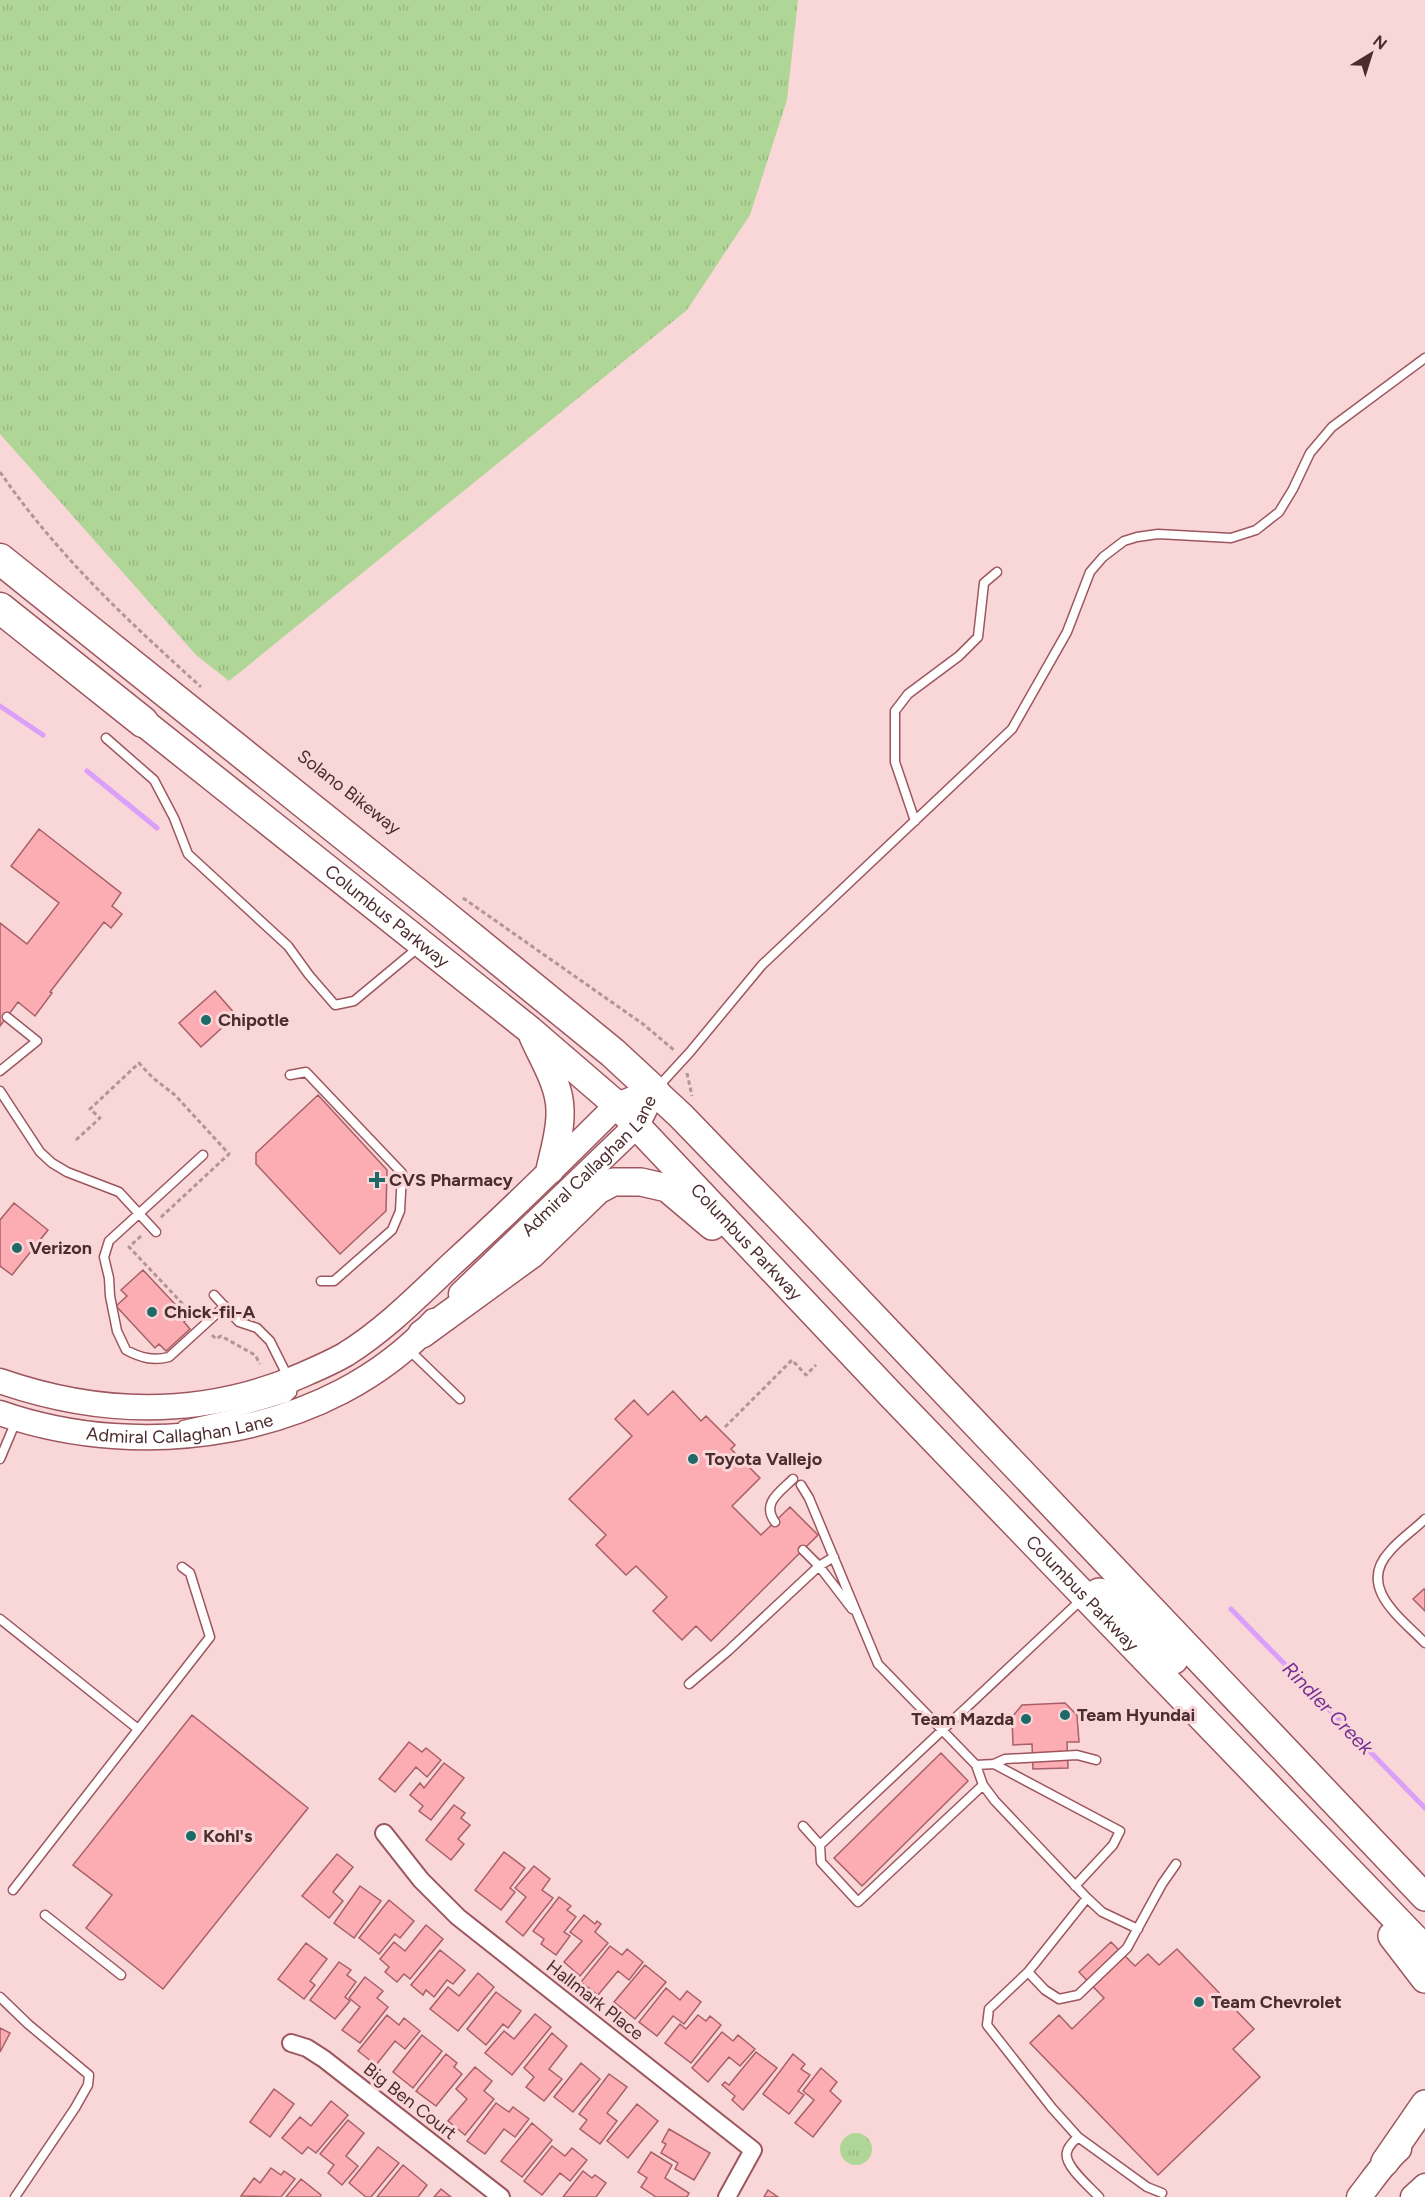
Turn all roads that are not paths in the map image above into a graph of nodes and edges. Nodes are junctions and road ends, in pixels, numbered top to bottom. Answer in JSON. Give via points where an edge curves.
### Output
{"nodes":[{"id":1,"x":1425,"y":358,"type":"edge"},
{"id":2,"x":0,"y":542,"type":"edge"},
{"id":3,"x":0,"y":559,"type":"edge"},
{"id":4,"x":997,"y":572,"type":"dead end"},
{"id":5,"x":41,"y":592,"type":"junction"},
{"id":6,"x":0,"y":608,"type":"edge"},
{"id":7,"x":0,"y":622,"type":"edge"},
{"id":8,"x":114,"y":698,"type":"junction"},
{"id":9,"x":143,"y":722,"type":"joint"},
{"id":10,"x":106,"y":738,"type":"dead end"},
{"id":11,"x":915,"y":821,"type":"junction"},
{"id":12,"x":422,"y":944,"type":"junction"},
{"id":13,"x":7,"y":1017,"type":"dead end"},
{"id":14,"x":530,"y":1030,"type":"junction"},
{"id":15,"x":0,"y":1071,"type":"edge"},
{"id":16,"x":290,"y":1075,"type":"dead end"},
{"id":17,"x":0,"y":1091,"type":"edge"},
{"id":18,"x":654,"y":1091,"type":"junction"},
{"id":19,"x":617,"y":1106,"type":"junction"},
{"id":20,"x":637,"y":1125,"type":"junction"},
{"id":21,"x":203,"y":1155,"type":"dead end"},
{"id":22,"x":550,"y":1170,"type":"junction"},
{"id":23,"x":139,"y":1214,"type":"junction"},
{"id":24,"x":156,"y":1232,"type":"dead end"},
{"id":25,"x":321,"y":1281,"type":"dead end"},
{"id":26,"x":214,"y":1295,"type":"dead end"},
{"id":27,"x":225,"y":1306,"type":"junction"},
{"id":28,"x":415,"y":1341,"type":"junction"},
{"id":29,"x":840,"y":1341,"type":"junction"},
{"id":30,"x":290,"y":1380,"type":"junction"},
{"id":31,"x":0,"y":1381,"type":"edge"},
{"id":32,"x":460,"y":1399,"type":"dead end"},
{"id":33,"x":9,"y":1416,"type":"edge"},
{"id":34,"x":166,"y":1437,"type":"junction"},
{"id":35,"x":0,"y":1459,"type":"edge"},
{"id":36,"x":793,"y":1479,"type":"dead end"},
{"id":37,"x":801,"y":1485,"type":"dead end"},
{"id":38,"x":775,"y":1522,"type":"dead end"},
{"id":39,"x":1423,"y":1525,"type":"edge"},
{"id":40,"x":802,"y":1550,"type":"dead end"},
{"id":41,"x":834,"y":1557,"type":"junction"},
{"id":42,"x":819,"y":1566,"type":"junction"},
{"id":43,"x":182,"y":1567,"type":"dead end"},
{"id":44,"x":1086,"y":1596,"type":"junction"},
{"id":45,"x":0,"y":1619,"type":"edge"},
{"id":46,"x":860,"y":1619,"type":"junction"},
{"id":47,"x":1425,"y":1643,"type":"edge"},
{"id":48,"x":689,"y":1684,"type":"dead end"},
{"id":49,"x":138,"y":1729,"type":"junction"},
{"id":50,"x":942,"y":1730,"type":"junction"},
{"id":51,"x":1290,"y":1756,"type":"junction"},
{"id":52,"x":1096,"y":1760,"type":"dead end"},
{"id":53,"x":994,"y":1764,"type":"junction"},
{"id":54,"x":976,"y":1765,"type":"junction"},
{"id":55,"x":983,"y":1785,"type":"junction"},
{"id":56,"x":803,"y":1826,"type":"dead end"},
{"id":57,"x":384,"y":1833,"type":"dead end"},
{"id":58,"x":1319,"y":1839,"type":"junction"},
{"id":59,"x":820,"y":1845,"type":"junction"},
{"id":60,"x":1176,"y":1864,"type":"dead end"},
{"id":61,"x":1076,"y":1886,"type":"junction"},
{"id":62,"x":13,"y":1890,"type":"dead end"},
{"id":63,"x":1425,"y":1897,"type":"edge"},
{"id":64,"x":1088,"y":1898,"type":"junction"},
{"id":65,"x":45,"y":1915,"type":"dead end"},
{"id":66,"x":1138,"y":1929,"type":"junction"},
{"id":67,"x":1425,"y":1949,"type":"edge"},
{"id":68,"x":1028,"y":1972,"type":"junction"},
{"id":69,"x":121,"y":1975,"type":"dead end"},
{"id":70,"x":1425,"y":1979,"type":"edge"},
{"id":71,"x":0,"y":1997,"type":"edge"},
{"id":72,"x":291,"y":2043,"type":"dead end"},
{"id":73,"x":1425,"y":2104,"type":"edge"},
{"id":74,"x":1425,"y":2125,"type":"edge"},
{"id":75,"x":1078,"y":2137,"type":"junction"},
{"id":76,"x":1385,"y":2162,"type":"junction"},
{"id":77,"x":1425,"y":2186,"type":"edge"},
{"id":78,"x":1162,"y":2193,"type":"dead end"},
{"id":79,"x":15,"y":2197,"type":"edge"},
{"id":80,"x":501,"y":2197,"type":"edge"},
{"id":81,"x":727,"y":2197,"type":"edge"},
{"id":82,"x":1099,"y":2197,"type":"edge"},
{"id":83,"x":1359,"y":2197,"type":"edge"},
{"id":84,"x":1413,"y":2197,"type":"edge"}],
"edges":[{"from":1,"to":11,"type":"lane","via":[[1332,427],[1310,453],[1279,512],[1256,530],[1231,538],[1158,534],[1137,537],[1124,541],[1103,557],[1090,572],[1067,632],[1012,729]]},
{"from":2,"to":5,"type":"highway"},
{"from":3,"to":5,"type":"highway","name":"Columbus Parkway"},
{"from":4,"to":11,"type":"lane","via":[[984,583],[978,638],[909,694],[895,711],[895,762]]},
{"from":5,"to":18,"type":"highway","name":"Columbus Parkway","via":[[434,907]]},
{"from":6,"to":8,"type":"highway","name":"Columbus Parkway"},
{"from":7,"to":8,"type":"highway"},
{"from":8,"to":9,"type":"highway","name":"Columbus Parkway"},
{"from":9,"to":12,"type":"main road","name":"Columbus Parkway"},
{"from":10,"to":12,"type":"lane","via":[[154,780],[188,854],[288,946],[335,1005],[354,1001]]},
{"from":11,"to":18,"type":"lane","via":[[762,965]]},
{"from":12,"to":14,"type":"main road","name":"Columbus Parkway"},
{"from":13,"to":15,"type":"lane","via":[[37,1041]]},
{"from":14,"to":19,"type":"main road","name":"Columbus Parkway"},
{"from":14,"to":22,"type":"main road","via":[[556,1089],[560,1108]]},
{"from":16,"to":25,"type":"lane","via":[[306,1072],[402,1173],[400,1211],[392,1230],[334,1281]]},
{"from":17,"to":23,"type":"lane","via":[[40,1152],[52,1163],[119,1192]]},
{"from":18,"to":19,"type":"main road","name":"Admiral Callaghan Lane"},
{"from":18,"to":20,"type":"main road","name":"Admiral Callaghan Lane"},
{"from":18,"to":51,"type":"main road","name":"Columbus Parkway","via":[[798,1237]]},
{"from":19,"to":20,"type":"main road","name":"Columbus Parkway"},
{"from":19,"to":22,"type":"main road","name":"Admiral Callaghan Lane"},
{"from":20,"to":28,"type":"main road","name":"Admiral Callaghan Lane"},
{"from":20,"to":29,"type":"main road","name":"Columbus Parkway"},
{"from":21,"to":23,"type":"lane"},
{"from":22,"to":30,"type":"main road","name":"Admiral Callaghan Lane","via":[[420,1295],[368,1339],[323,1367]]},
{"from":23,"to":24,"type":"lane"},
{"from":23,"to":27,"type":"lane","via":[[109,1241],[104,1257],[117,1331],[126,1350],[146,1359],[169,1357]]},
{"from":26,"to":27,"type":"lane"},
{"from":27,"to":30,"type":"lane","via":[[239,1322],[257,1328],[270,1341]]},
{"from":28,"to":29,"type":"main road","via":[[532,1254],[598,1190],[613,1182],[633,1181],[668,1189]]},
{"from":28,"to":32,"type":"lane"},
{"from":28,"to":34,"type":"main road","name":"Admiral Callaghan Lane","via":[[352,1385],[309,1406],[225,1430]]},
{"from":29,"to":44,"type":"main road","name":"Columbus Parkway"},
{"from":30,"to":31,"type":"main road","name":"Admiral Callaghan Lane","via":[[219,1401],[137,1408],[78,1403]]},
{"from":30,"to":34,"type":"lane","via":[[292,1393],[287,1398],[187,1423]]},
{"from":33,"to":34,"type":"main road","name":"Admiral Callaghan Lane","via":[[73,1432]]},
{"from":33,"to":35,"type":"lane"},
{"from":36,"to":38,"type":"lane","via":[[770,1502],[769,1515]]},
{"from":37,"to":41,"type":"lane"},
{"from":39,"to":47,"type":"lane","via":[[1389,1551],[1378,1567],[1378,1582],[1382,1598]]},
{"from":40,"to":42,"type":"lane"},
{"from":41,"to":42,"type":"lane"},
{"from":41,"to":46,"type":"lane"},
{"from":42,"to":46,"type":"lane"},
{"from":42,"to":48,"type":"lane"},
{"from":43,"to":49,"type":"lane","via":[[190,1573],[210,1637]]},
{"from":44,"to":50,"type":"lane"},
{"from":44,"to":51,"type":"main road","via":[[1094,1592],[1109,1595],[1229,1715]]},
{"from":44,"to":58,"type":"main road","name":"Columbus Parkway"},
{"from":45,"to":49,"type":"lane"},
{"from":46,"to":50,"type":"lane","via":[[878,1665]]},
{"from":49,"to":62,"type":"lane"},
{"from":50,"to":54,"type":"lane"},
{"from":50,"to":59,"type":"lane"},
{"from":51,"to":63,"type":"main road","name":"Columbus Parkway"},
{"from":52,"to":53,"type":"lane","via":[[1077,1755],[1005,1759]]},
{"from":53,"to":54,"type":"lane"},
{"from":53,"to":61,"type":"lane","via":[[1120,1831],[1113,1845]]},
{"from":54,"to":55,"type":"lane"},
{"from":55,"to":59,"type":"lane","via":[[858,1902],[821,1862]]},
{"from":55,"to":61,"type":"lane"},
{"from":56,"to":59,"type":"lane"},
{"from":57,"to":81,"type":"street","name":"Hallmark Place","via":[[421,1880],[458,1917],[753,2150]]},
{"from":58,"to":67,"type":"main road","name":"Columbus Parkway"},
{"from":58,"to":70,"type":"main road"},
{"from":60,"to":66,"type":"lane"},
{"from":61,"to":64,"type":"lane"},
{"from":64,"to":66,"type":"lane","via":[[1102,1912]]},
{"from":64,"to":68,"type":"lane"},
{"from":65,"to":69,"type":"lane"},
{"from":66,"to":68,"type":"lane","via":[[1127,1948],[1078,1995],[1059,1998]]},
{"from":68,"to":75,"type":"lane","via":[[989,2009],[987,2025]]},
{"from":71,"to":79,"type":"lane","via":[[89,2075],[75,2108]]},
{"from":72,"to":80,"type":"street","name":"Big Ben Court","via":[[324,2059]]},
{"from":73,"to":76,"type":"main road"},
{"from":74,"to":76,"type":"main road"},
{"from":75,"to":78,"type":"lane","via":[[1147,2187]]},
{"from":75,"to":82,"type":"lane","via":[[1066,2153],[1067,2162]]},
{"from":76,"to":83,"type":"main road"},
{"from":77,"to":84,"type":"main road"}]}
